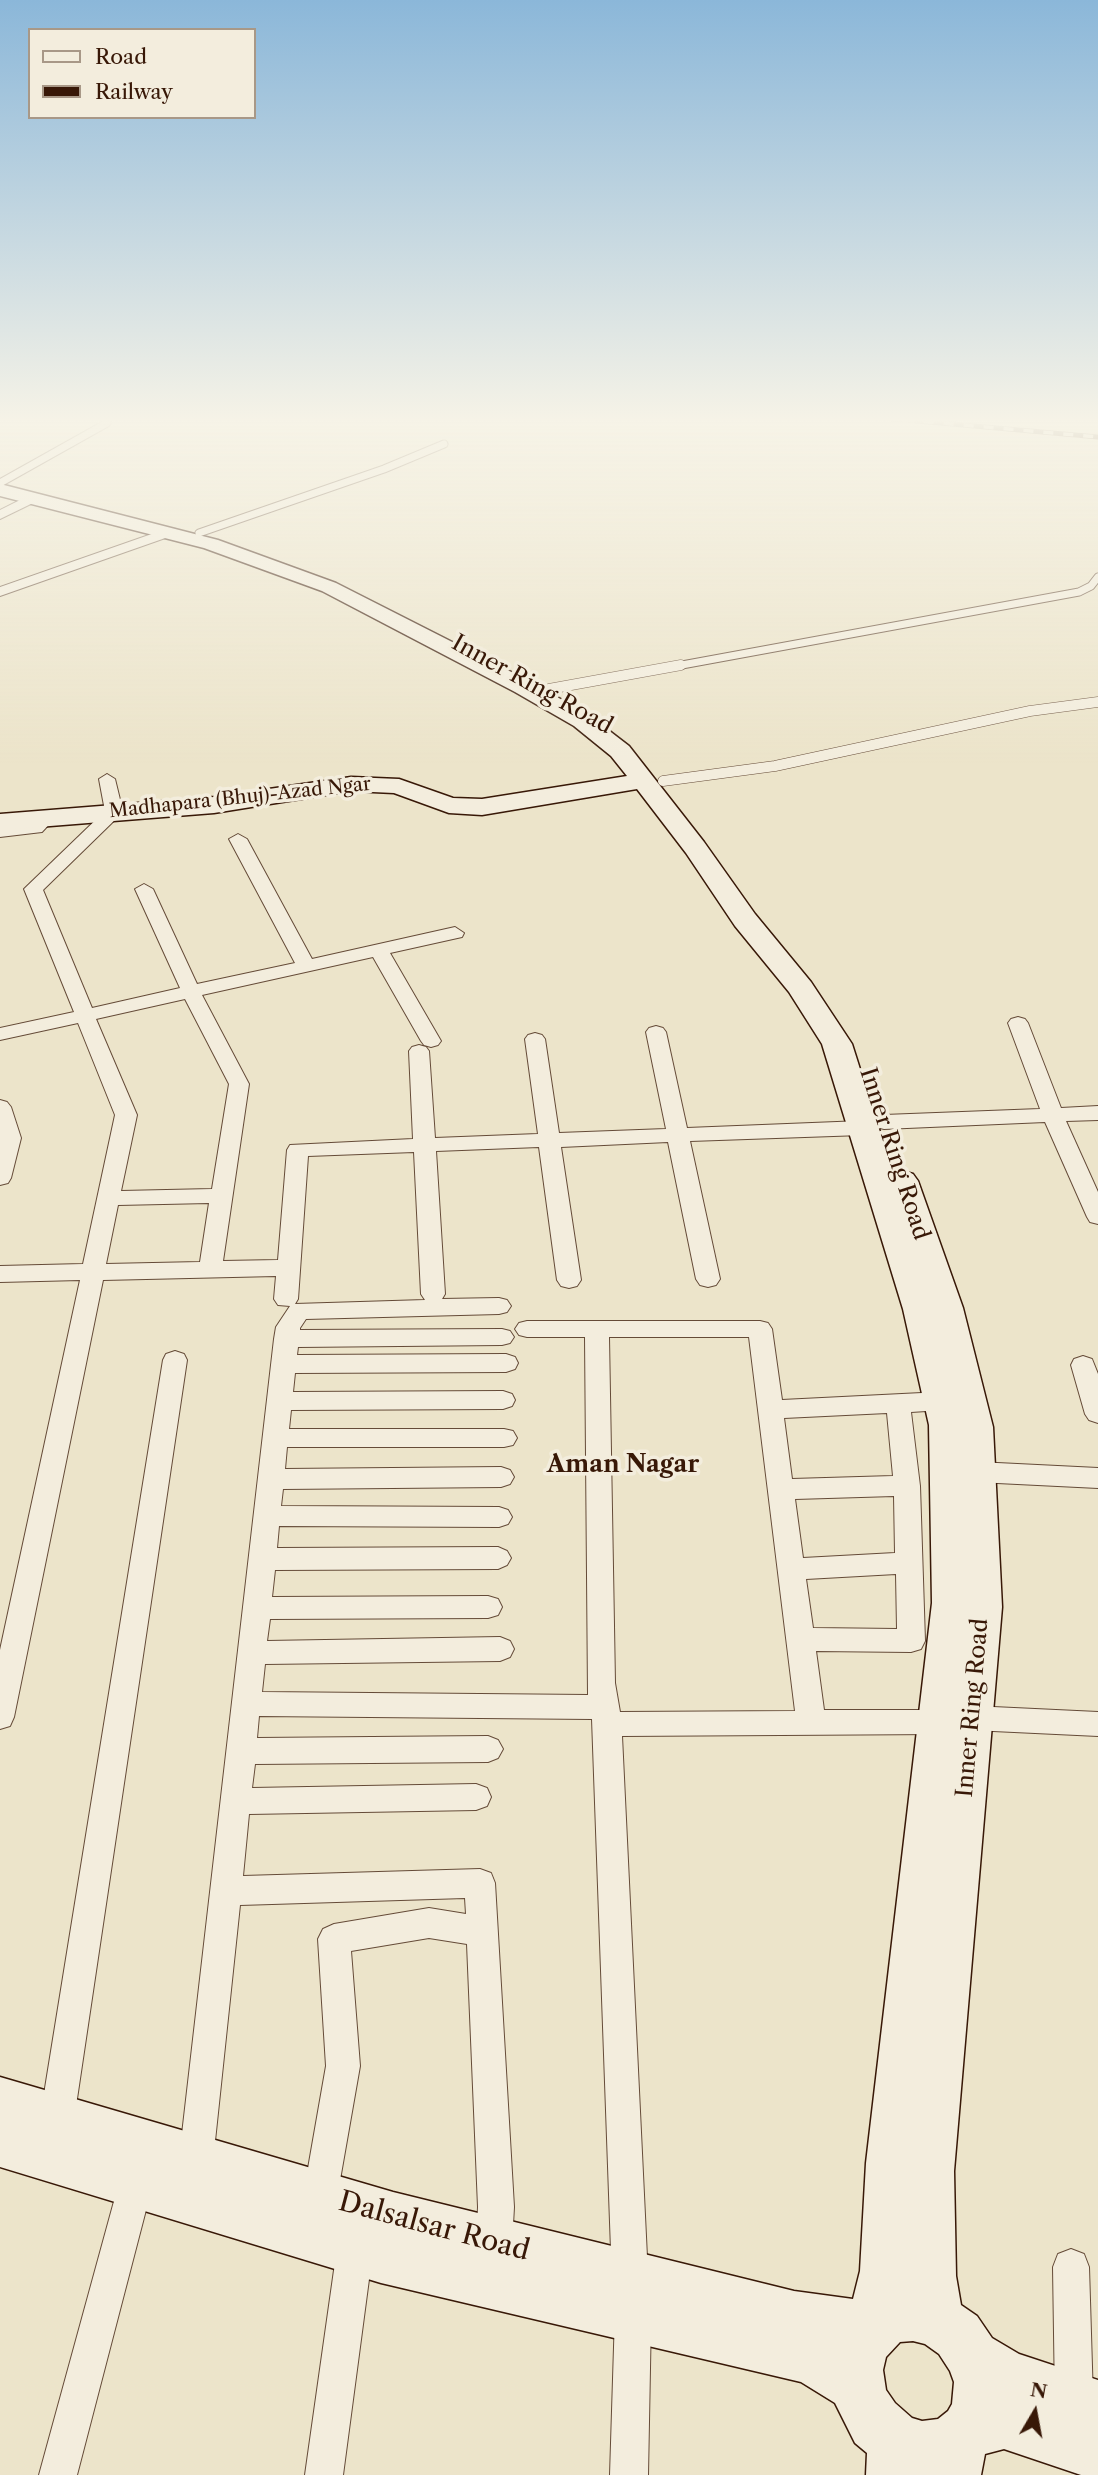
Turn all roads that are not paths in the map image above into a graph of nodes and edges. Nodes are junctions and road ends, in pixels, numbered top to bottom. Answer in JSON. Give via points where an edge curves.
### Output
{"nodes":[{"id":1,"x":165,"y":534,"type":"edge"},
{"id":2,"x":168,"y":534,"type":"edge"},
{"id":3,"x":200,"y":534,"type":"edge"},
{"id":4,"x":1098,"y":577,"type":"edge"},
{"id":5,"x":0,"y":592,"type":"edge"},
{"id":6,"x":549,"y":689,"type":"junction"},
{"id":7,"x":1098,"y":702,"type":"edge"},
{"id":8,"x":107,"y":779,"type":"dead end"},
{"id":9,"x":653,"y":781,"type":"junction"},
{"id":10,"x":114,"y":812,"type":"junction"},
{"id":11,"x":46,"y":818,"type":"junction"},
{"id":12,"x":0,"y":822,"type":"edge"},
{"id":13,"x":0,"y":832,"type":"edge"},
{"id":14,"x":238,"y":839,"type":"dead end"},
{"id":15,"x":144,"y":889,"type":"dead end"},
{"id":16,"x":455,"y":933,"type":"dead end"},
{"id":17,"x":379,"y":951,"type":"junction"},
{"id":18,"x":307,"y":967,"type":"junction"},
{"id":19,"x":192,"y":993,"type":"junction"},
{"id":20,"x":83,"y":1016,"type":"junction"},
{"id":21,"x":1018,"y":1023,"type":"dead end"},
{"id":22,"x":656,"y":1032,"type":"dead end"},
{"id":23,"x":0,"y":1034,"type":"edge"},
{"id":24,"x":535,"y":1040,"type":"dead end"},
{"id":25,"x":0,"y":1107,"type":"edge"},
{"id":26,"x":1098,"y":1113,"type":"edge"},
{"id":27,"x":1053,"y":1115,"type":"junction"},
{"id":28,"x":873,"y":1125,"type":"junction"},
{"id":29,"x":676,"y":1135,"type":"junction"},
{"id":30,"x":551,"y":1139,"type":"junction"},
{"id":31,"x":426,"y":1144,"type":"junction"},
{"id":32,"x":0,"y":1178,"type":"edge"},
{"id":33,"x":222,"y":1196,"type":"junction"},
{"id":34,"x":108,"y":1198,"type":"junction"},
{"id":35,"x":1098,"y":1217,"type":"edge"},
{"id":36,"x":288,"y":1268,"type":"junction"},
{"id":37,"x":210,"y":1270,"type":"junction"},
{"id":38,"x":93,"y":1273,"type":"junction"},
{"id":39,"x":0,"y":1274,"type":"edge"},
{"id":40,"x":708,"y":1279,"type":"dead end"},
{"id":41,"x":569,"y":1280,"type":"dead end"},
{"id":42,"x":433,"y":1294,"type":"dead end"},
{"id":43,"x":286,"y":1299,"type":"dead end"},
{"id":44,"x":499,"y":1306,"type":"dead end"},
{"id":45,"x":597,"y":1328,"type":"junction"},
{"id":46,"x":527,"y":1329,"type":"dead end"},
{"id":47,"x":502,"y":1337,"type":"dead end"},
{"id":48,"x":285,"y":1352,"type":"junction"},
{"id":49,"x":175,"y":1360,"type":"dead end"},
{"id":50,"x":506,"y":1363,"type":"dead end"},
{"id":51,"x":1083,"y":1365,"type":"dead end"},
{"id":52,"x":503,"y":1400,"type":"dead end"},
{"id":53,"x":279,"y":1401,"type":"junction"},
{"id":54,"x":942,"y":1401,"type":"junction"},
{"id":55,"x":898,"y":1403,"type":"junction"},
{"id":56,"x":771,"y":1410,"type":"junction"},
{"id":57,"x":1098,"y":1414,"type":"edge"},
{"id":58,"x":275,"y":1438,"type":"junction"},
{"id":59,"x":504,"y":1438,"type":"dead end"},
{"id":60,"x":977,"y":1472,"type":"junction"},
{"id":61,"x":500,"y":1477,"type":"dead end"},
{"id":62,"x":1098,"y":1478,"type":"edge"},
{"id":63,"x":271,"y":1479,"type":"junction"},
{"id":64,"x":907,"y":1486,"type":"junction"},
{"id":65,"x":781,"y":1489,"type":"junction"},
{"id":66,"x":267,"y":1516,"type":"junction"},
{"id":67,"x":499,"y":1517,"type":"dead end"},
{"id":68,"x":498,"y":1558,"type":"dead end"},
{"id":69,"x":262,"y":1559,"type":"junction"},
{"id":70,"x":909,"y":1563,"type":"junction"},
{"id":71,"x":791,"y":1569,"type":"junction"},
{"id":72,"x":488,"y":1607,"type":"dead end"},
{"id":73,"x":257,"y":1608,"type":"junction"},
{"id":74,"x":800,"y":1639,"type":"junction"},
{"id":75,"x":500,"y":1649,"type":"dead end"},
{"id":76,"x":252,"y":1653,"type":"junction"},
{"id":77,"x":5,"y":1666,"type":"edge"},
{"id":78,"x":246,"y":1704,"type":"junction"},
{"id":79,"x":605,"y":1716,"type":"junction"},
{"id":80,"x":0,"y":1717,"type":"edge"},
{"id":81,"x":972,"y":1718,"type":"junction"},
{"id":82,"x":940,"y":1722,"type":"junction"},
{"id":83,"x":811,"y":1723,"type":"junction"},
{"id":84,"x":1098,"y":1724,"type":"edge"},
{"id":85,"x":488,"y":1749,"type":"dead end"},
{"id":86,"x":241,"y":1751,"type":"junction"},
{"id":87,"x":476,"y":1797,"type":"dead end"},
{"id":88,"x":236,"y":1801,"type":"junction"},
{"id":89,"x":226,"y":1891,"type":"junction"},
{"id":90,"x":483,"y":1932,"type":"junction"},
{"id":91,"x":0,"y":2102,"type":"edge"},
{"id":92,"x":57,"y":2119,"type":"junction"},
{"id":93,"x":0,"y":2143,"type":"edge"},
{"id":94,"x":196,"y":2160,"type":"junction"},
{"id":95,"x":136,"y":2183,"type":"junction"},
{"id":96,"x":320,"y":2197,"type":"junction"},
{"id":97,"x":494,"y":2243,"type":"junction"},
{"id":98,"x":355,"y":2249,"type":"junction"},
{"id":99,"x":1071,"y":2267,"type":"dead end"},
{"id":100,"x":632,"y":2296,"type":"junction"},
{"id":101,"x":937,"y":2320,"type":"junction"},
{"id":102,"x":873,"y":2329,"type":"junction"},
{"id":103,"x":974,"y":2357,"type":"junction"},
{"id":104,"x":859,"y":2388,"type":"junction"},
{"id":105,"x":1086,"y":2404,"type":"edge"},
{"id":106,"x":960,"y":2448,"type":"edge"},
{"id":107,"x":1098,"y":2453,"type":"edge"},
{"id":108,"x":895,"y":2458,"type":"edge"},
{"id":109,"x":58,"y":2475,"type":"edge"},
{"id":110,"x":324,"y":2475,"type":"edge"},
{"id":111,"x":629,"y":2475,"type":"edge"}],
"edges":[{"from":1,"to":5,"type":"street"},
{"from":2,"to":9,"type":"main road","name":"Inner Ring Road","via":[[211,544],[329,587],[582,721]]},
{"from":3,"to":6,"type":"main road","name":"Inner Ring Road","via":[[341,582]]},
{"from":4,"to":6,"type":"lane","via":[[1079,592]]},
{"from":6,"to":9,"type":"main road","name":"Inner Ring Road","via":[[597,716],[636,747]]},
{"from":7,"to":9,"type":"lane","via":[[1030,711],[775,766]]},
{"from":8,"to":10,"type":"street"},
{"from":9,"to":10,"type":"main road","name":"Madhapara (Bhuj)-Azad Ngar","via":[[482,807],[449,805],[399,786],[376,783],[215,805]]},
{"from":9,"to":28,"type":"main road","name":"Inner Ring Road","via":[[745,920],[801,988],[837,1044]]},
{"from":10,"to":11,"type":"main road","name":"Madhapara (Bhuj)-Azad Ngar"},
{"from":10,"to":20,"type":"street","via":[[33,889]]},
{"from":11,"to":12,"type":"main road","name":"Madhapara (Bhuj)-Azad Ngar"},
{"from":11,"to":13,"type":"street","via":[[36,828]]},
{"from":14,"to":18,"type":"street"},
{"from":15,"to":19,"type":"street"},
{"from":16,"to":17,"type":"street"},
{"from":17,"to":18,"type":"street"},
{"from":17,"to":31,"type":"street","via":[[425,1046]]},
{"from":18,"to":19,"type":"street"},
{"from":19,"to":20,"type":"street"},
{"from":19,"to":33,"type":"street","via":[[239,1084]]},
{"from":20,"to":23,"type":"street"},
{"from":20,"to":34,"type":"street","via":[[126,1115]]},
{"from":21,"to":27,"type":"street"},
{"from":22,"to":29,"type":"street"},
{"from":24,"to":30,"type":"street"},
{"from":25,"to":32,"type":"street","via":[[10,1138]]},
{"from":26,"to":27,"type":"street"},
{"from":27,"to":28,"type":"street"},
{"from":27,"to":35,"type":"street"},
{"from":28,"to":29,"type":"street"},
{"from":28,"to":54,"type":"main road","name":"Inner Ring Road"},
{"from":28,"to":60,"type":"main road","name":"Inner Ring Road","via":[[946,1308],[975,1427]]},
{"from":29,"to":30,"type":"street"},
{"from":29,"to":40,"type":"street"},
{"from":30,"to":31,"type":"street"},
{"from":30,"to":41,"type":"street"},
{"from":31,"to":36,"type":"street","via":[[298,1150]]},
{"from":31,"to":42,"type":"street"},
{"from":33,"to":34,"type":"street"},
{"from":33,"to":37,"type":"street"},
{"from":34,"to":38,"type":"street"},
{"from":36,"to":37,"type":"street"},
{"from":36,"to":43,"type":"street"},
{"from":37,"to":38,"type":"street"},
{"from":38,"to":39,"type":"street"},
{"from":38,"to":77,"type":"street"},
{"from":44,"to":48,"type":"street","via":[[299,1311],[288,1327]]},
{"from":45,"to":46,"type":"street"},
{"from":45,"to":56,"type":"street","via":[[760,1329]]},
{"from":45,"to":79,"type":"street"},
{"from":47,"to":48,"type":"street"},
{"from":48,"to":50,"type":"street"},
{"from":48,"to":53,"type":"street"},
{"from":49,"to":92,"type":"street"},
{"from":51,"to":57,"type":"street"},
{"from":52,"to":53,"type":"street"},
{"from":53,"to":58,"type":"street"},
{"from":54,"to":55,"type":"street"},
{"from":54,"to":82,"type":"main road","name":"Inner Ring Road","via":[[947,1426],[952,1603]]},
{"from":55,"to":56,"type":"street"},
{"from":55,"to":64,"type":"street"},
{"from":56,"to":65,"type":"street"},
{"from":58,"to":59,"type":"street"},
{"from":58,"to":63,"type":"street"},
{"from":60,"to":62,"type":"street"},
{"from":60,"to":81,"type":"main road","name":"Inner Ring Road","via":[[982,1607]]},
{"from":61,"to":63,"type":"street"},
{"from":63,"to":66,"type":"street"},
{"from":64,"to":65,"type":"street"},
{"from":64,"to":70,"type":"street"},
{"from":65,"to":71,"type":"street"},
{"from":66,"to":67,"type":"street"},
{"from":66,"to":69,"type":"street"},
{"from":68,"to":69,"type":"street"},
{"from":69,"to":73,"type":"street"},
{"from":70,"to":71,"type":"street"},
{"from":70,"to":74,"type":"street","via":[[911,1641]]},
{"from":71,"to":74,"type":"street"},
{"from":72,"to":73,"type":"street"},
{"from":73,"to":76,"type":"street"},
{"from":74,"to":83,"type":"street"},
{"from":75,"to":76,"type":"street"},
{"from":76,"to":78,"type":"street"},
{"from":77,"to":80,"type":"street"},
{"from":78,"to":79,"type":"street"},
{"from":78,"to":86,"type":"street"},
{"from":79,"to":83,"type":"street"},
{"from":79,"to":100,"type":"street"},
{"from":81,"to":84,"type":"street"},
{"from":81,"to":101,"type":"main road","name":"Inner Ring Road","via":[[929,2171],[930,2276]]},
{"from":82,"to":83,"type":"street"},
{"from":82,"to":102,"type":"main road","name":"Inner Ring Road","via":[[891,2164],[886,2271]]},
{"from":85,"to":86,"type":"street"},
{"from":86,"to":88,"type":"street"},
{"from":87,"to":88,"type":"street"},
{"from":88,"to":89,"type":"street"},
{"from":89,"to":90,"type":"street","via":[[481,1883]]},
{"from":89,"to":94,"type":"street"},
{"from":90,"to":96,"type":"street","via":[[429,1923],[334,1939],[343,2066]]},
{"from":90,"to":97,"type":"street"},
{"from":91,"to":92,"type":"main road","name":"Dalsalsar Road"},
{"from":92,"to":94,"type":"main road","name":"Dalsalsar Road"},
{"from":93,"to":95,"type":"main road","name":"Dalsalsar Road"},
{"from":94,"to":96,"type":"main road","name":"Dalsalsar Road"},
{"from":95,"to":98,"type":"main road","name":"Dalsalsar Road"},
{"from":95,"to":109,"type":"street"},
{"from":96,"to":97,"type":"main road","name":"Dalsalsar Road"},
{"from":97,"to":100,"type":"main road","name":"Dalsalsar Road"},
{"from":98,"to":100,"type":"main road","name":"Dalsalsar Road"},
{"from":98,"to":110,"type":"street"},
{"from":99,"to":105,"type":"street"},
{"from":100,"to":102,"type":"main road","name":"Dalsalsar Road"},
{"from":100,"to":104,"type":"main road","name":"Dalsalsar Road","via":[[811,2357]]},
{"from":100,"to":111,"type":"street"},
{"from":101,"to":102,"type":"main road","via":[[913,2314],[891,2317]]},
{"from":101,"to":103,"type":"main road","via":[[958,2335]]},
{"from":102,"to":104,"type":"main road","via":[[861,2347],[856,2370]]},
{"from":103,"to":105,"type":"main road","via":[[1006,2377]]},
{"from":103,"to":106,"type":"main road","via":[[981,2382],[979,2408]]},
{"from":104,"to":108,"type":"main road","via":[[860,2398]]},
{"from":106,"to":107,"type":"main road","via":[[1004,2421]]},
{"from":106,"to":108,"type":"main road","via":[[948,2445]]}]}
